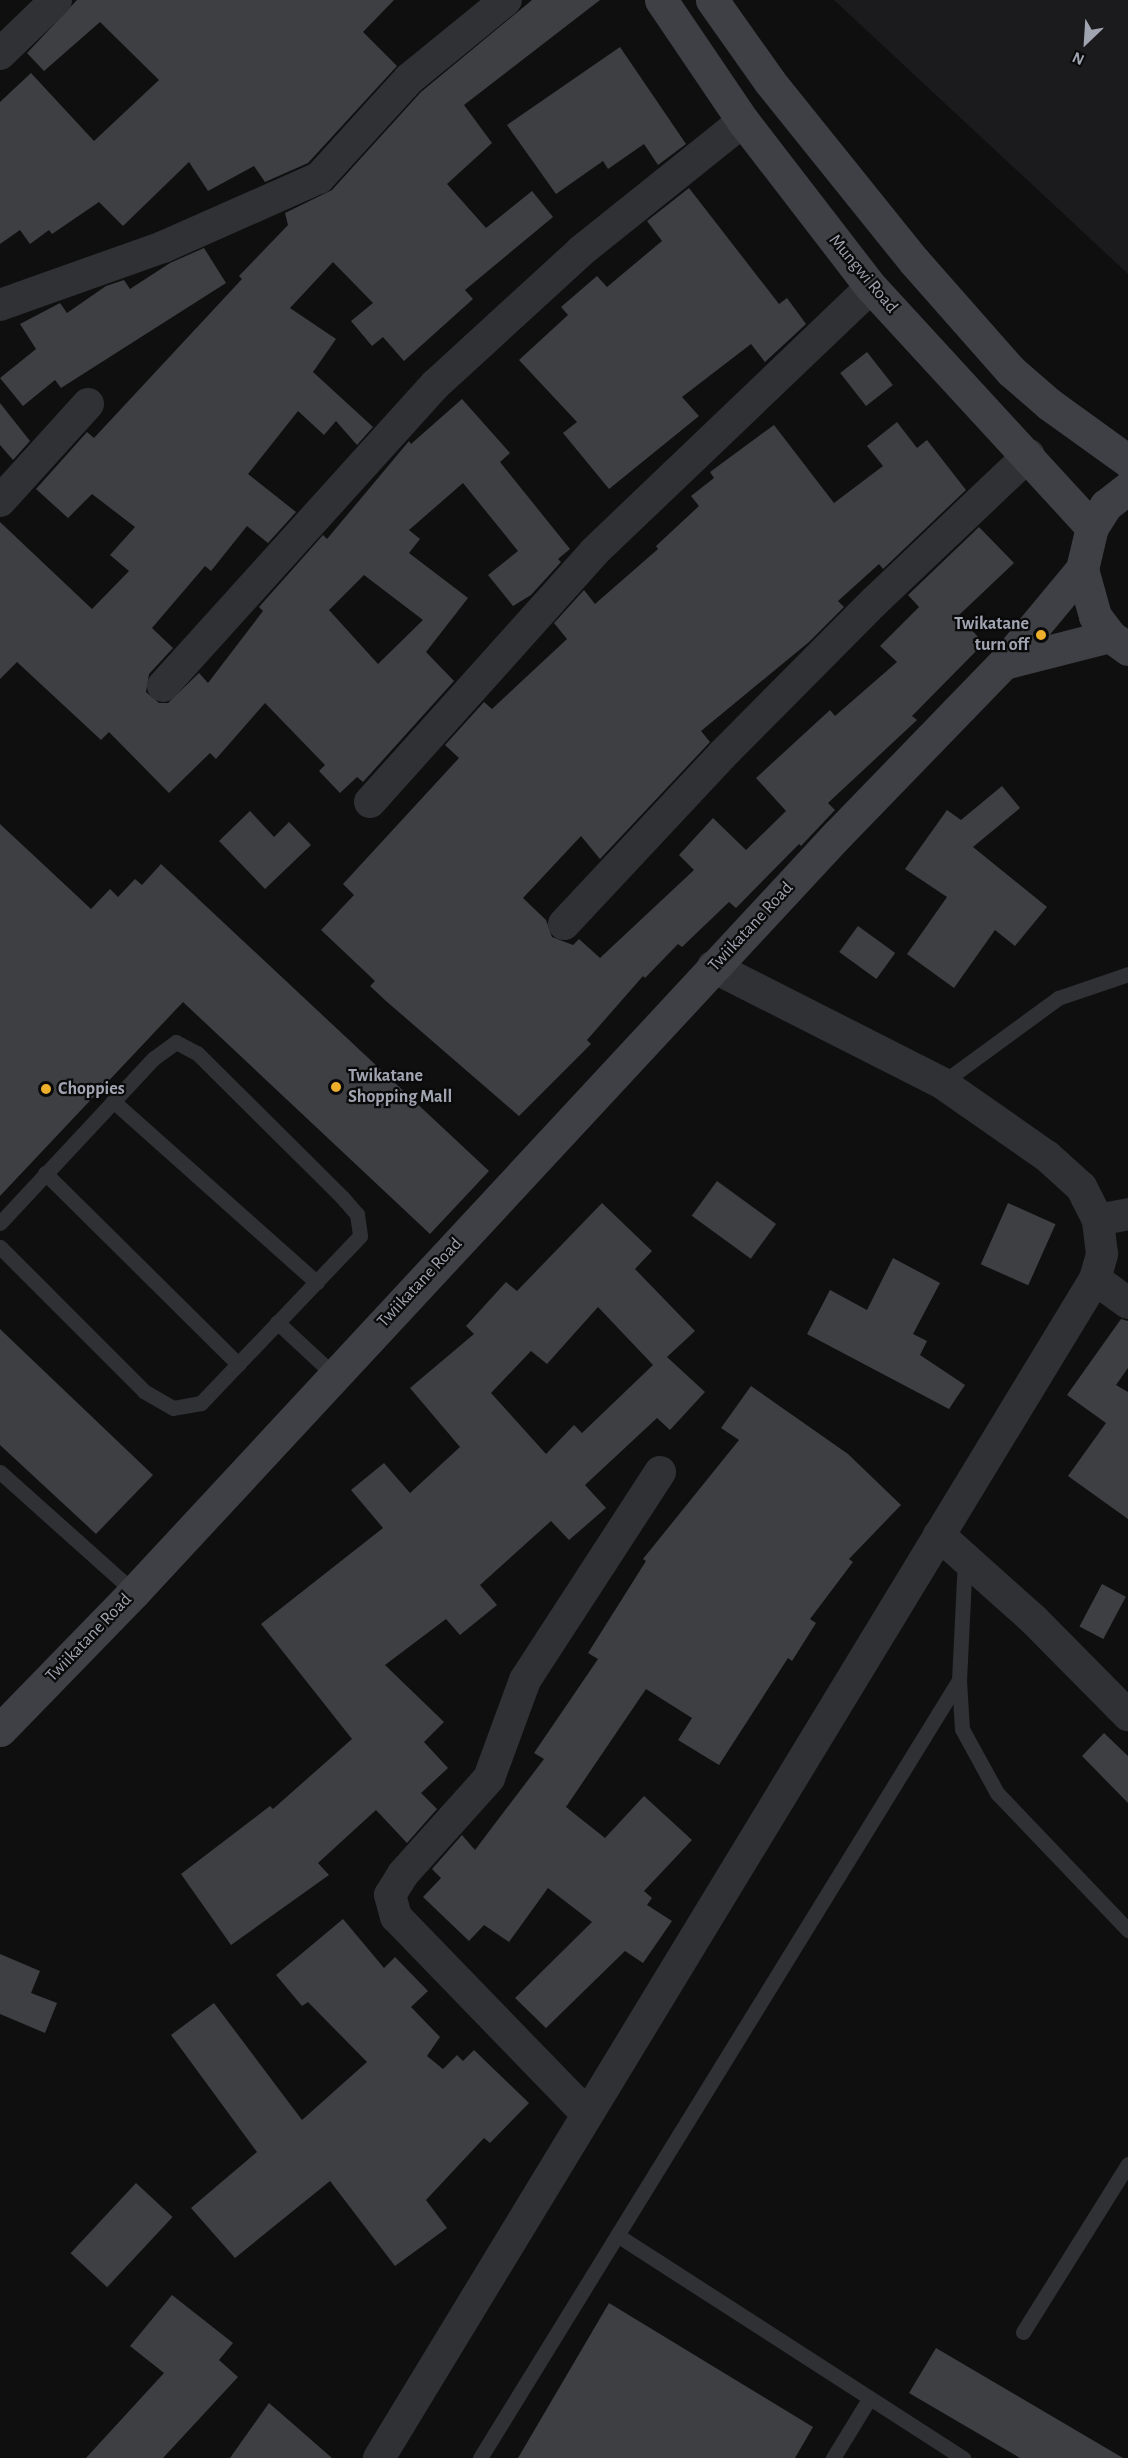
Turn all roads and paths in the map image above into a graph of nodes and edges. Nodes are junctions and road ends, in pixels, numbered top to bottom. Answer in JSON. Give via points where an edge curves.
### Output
{"nodes":[{"id":1,"x":56,"y":0,"type":"edge"},
{"id":2,"x":506,"y":0,"type":"edge"},
{"id":3,"x":661,"y":0,"type":"edge"},
{"id":4,"x":712,"y":0,"type":"edge"},
{"id":5,"x":0,"y":53,"type":"edge"},
{"id":6,"x":743,"y":121,"type":"junction"},
{"id":7,"x":871,"y":287,"type":"junction"},
{"id":8,"x":2,"y":299,"type":"edge"},
{"id":9,"x":88,"y":404,"type":"dead end"},
{"id":10,"x":1029,"y":455,"type":"junction"},
{"id":11,"x":1128,"y":461,"type":"edge"},
{"id":12,"x":1128,"y":488,"type":"edge"},
{"id":13,"x":0,"y":501,"type":"edge"},
{"id":14,"x":1092,"y":527,"type":"junction"},
{"id":15,"x":1082,"y":569,"type":"junction"},
{"id":16,"x":1119,"y":642,"type":"edge"},
{"id":17,"x":1004,"y":663,"type":"junction"},
{"id":18,"x":163,"y":686,"type":"dead end"},
{"id":19,"x":370,"y":802,"type":"dead end"},
{"id":20,"x":564,"y":924,"type":"dead end"},
{"id":21,"x":713,"y":967,"type":"junction"},
{"id":22,"x":1128,"y":974,"type":"edge"},
{"id":23,"x":942,"y":1083,"type":"junction"},
{"id":24,"x":113,"y":1101,"type":"junction"},
{"id":25,"x":45,"y":1173,"type":"junction"},
{"id":26,"x":1113,"y":1217,"type":"edge"},
{"id":27,"x":0,"y":1223,"type":"edge"},
{"id":28,"x":0,"y":1247,"type":"edge"},
{"id":29,"x":1095,"y":1279,"type":"junction"},
{"id":30,"x":317,"y":1283,"type":"junction"},
{"id":31,"x":1128,"y":1303,"type":"edge"},
{"id":32,"x":277,"y":1322,"type":"junction"},
{"id":33,"x":238,"y":1364,"type":"junction"},
{"id":34,"x":334,"y":1375,"type":"junction"},
{"id":35,"x":0,"y":1472,"type":"edge"},
{"id":36,"x":660,"y":1472,"type":"dead end"},
{"id":37,"x":939,"y":1535,"type":"junction"},
{"id":38,"x":965,"y":1558,"type":"junction"},
{"id":39,"x":134,"y":1592,"type":"junction"},
{"id":40,"x":958,"y":1680,"type":"junction"},
{"id":41,"x":1128,"y":1715,"type":"edge"},
{"id":42,"x":0,"y":1730,"type":"edge"},
{"id":43,"x":1128,"y":1930,"type":"edge"},
{"id":44,"x":587,"y":2114,"type":"junction"},
{"id":45,"x":1128,"y":2164,"type":"edge"},
{"id":46,"x":617,"y":2235,"type":"junction"},
{"id":47,"x":1023,"y":2332,"type":"dead end"},
{"id":48,"x":869,"y":2399,"type":"junction"},
{"id":49,"x":379,"y":2458,"type":"edge"},
{"id":50,"x":480,"y":2458,"type":"edge"},
{"id":51,"x":833,"y":2458,"type":"edge"},
{"id":52,"x":963,"y":2458,"type":"edge"}],
"edges":[{"from":1,"to":5,"type":"street"},
{"from":2,"to":8,"type":"street","via":[[409,79],[319,178],[163,248]]},
{"from":3,"to":6,"type":"main road","name":"Mungwi Road"},
{"from":4,"to":11,"type":"main road","via":[[770,82],[1011,371]]},
{"from":6,"to":7,"type":"main road","name":"Mungwi Road"},
{"from":6,"to":18,"type":"street","via":[[581,251],[435,385]]},
{"from":7,"to":10,"type":"main road","name":"Mungwi Road"},
{"from":7,"to":19,"type":"street","via":[[594,552]]},
{"from":9,"to":13,"type":"street"},
{"from":10,"to":14,"type":"main road","name":"Mungwi Road"},
{"from":10,"to":20,"type":"street","via":[[874,601],[722,755]]},
{"from":12,"to":14,"type":"main road","via":[[1106,505]]},
{"from":14,"to":15,"type":"main road"},
{"from":15,"to":16,"type":"main road","via":[[1095,616]]},
{"from":15,"to":17,"type":"main road","name":"Twiikatane Road"},
{"from":16,"to":17,"type":"main road"},
{"from":17,"to":21,"type":"main road","name":"Twiikatane Road"},
{"from":21,"to":23,"type":"street"},
{"from":21,"to":34,"type":"main road","name":"Twiikatane Road"},
{"from":22,"to":23,"type":"lane","via":[[1058,998]]},
{"from":23,"to":26,"type":"street","via":[[1048,1157]]},
{"from":24,"to":25,"type":"lane"},
{"from":24,"to":30,"type":"lane"},
{"from":24,"to":30,"type":"lane","via":[[154,1058],[176,1042],[196,1053],[357,1214],[360,1236]]},
{"from":25,"to":27,"type":"lane"},
{"from":25,"to":33,"type":"lane"},
{"from":26,"to":29,"type":"street"},
{"from":28,"to":33,"type":"lane","via":[[144,1391],[172,1408],[201,1403]]},
{"from":29,"to":31,"type":"street"},
{"from":29,"to":37,"type":"street"},
{"from":30,"to":32,"type":"lane"},
{"from":32,"to":33,"type":"lane"},
{"from":32,"to":34,"type":"lane"},
{"from":34,"to":39,"type":"main road","name":"Twiikatane Road"},
{"from":35,"to":39,"type":"lane"},
{"from":36,"to":44,"type":"street","via":[[525,1680],[489,1778],[403,1874],[390,1895],[396,1917]]},
{"from":37,"to":38,"type":"street"},
{"from":37,"to":44,"type":"street"},
{"from":38,"to":40,"type":"lane"},
{"from":38,"to":41,"type":"street","via":[[1034,1620]]},
{"from":39,"to":42,"type":"main road","name":"Twiikatane Road"},
{"from":40,"to":43,"type":"lane","via":[[962,1729],[997,1793]]},
{"from":40,"to":46,"type":"lane"},
{"from":44,"to":49,"type":"street"},
{"from":45,"to":47,"type":"lane"},
{"from":46,"to":48,"type":"lane"},
{"from":46,"to":50,"type":"lane"},
{"from":48,"to":51,"type":"lane"},
{"from":48,"to":52,"type":"lane"}]}
